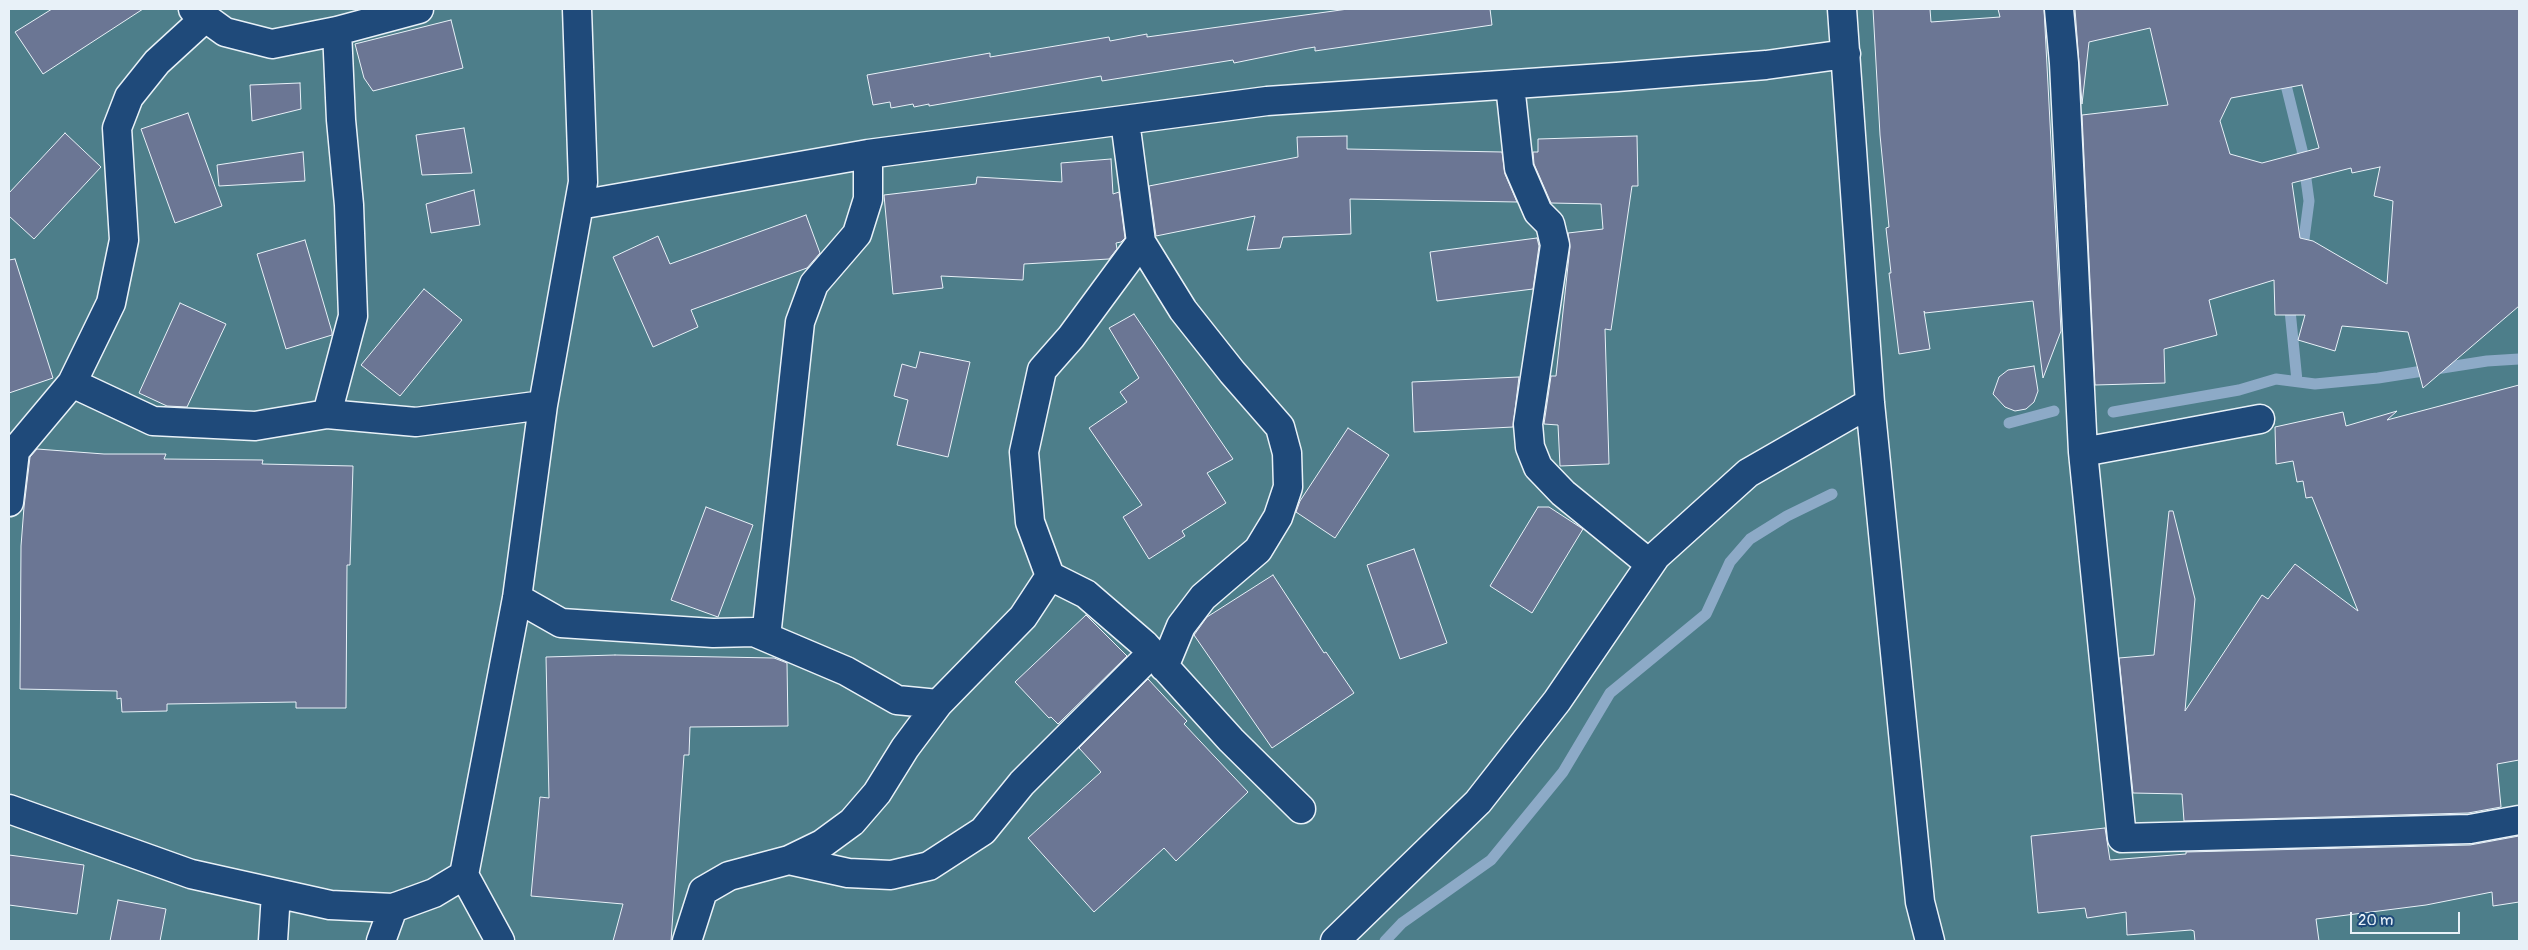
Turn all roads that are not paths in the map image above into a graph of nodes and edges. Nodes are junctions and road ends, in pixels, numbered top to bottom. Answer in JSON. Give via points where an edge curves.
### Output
{"nodes":[{"id":1,"x":419,"y":9,"type":"edge"},
{"id":2,"x":578,"y":9,"type":"edge"},
{"id":3,"x":1842,"y":9,"type":"edge"},
{"id":4,"x":2059,"y":9,"type":"edge"},
{"id":5,"x":199,"y":13,"type":"edge"},
{"id":6,"x":337,"y":31,"type":"junction"},
{"id":7,"x":1846,"y":54,"type":"junction"},
{"id":8,"x":1510,"y":85,"type":"junction"},
{"id":9,"x":1125,"y":122,"type":"junction"},
{"id":10,"x":868,"y":154,"type":"junction"},
{"id":11,"x":579,"y":205,"type":"junction"},
{"id":12,"x":1141,"y":242,"type":"junction"},
{"id":13,"x":72,"y":383,"type":"junction"},
{"id":14,"x":1870,"y":404,"type":"junction"},
{"id":15,"x":543,"y":405,"type":"junction"},
{"id":16,"x":327,"y":414,"type":"junction"},
{"id":17,"x":2260,"y":419,"type":"dead end"},
{"id":18,"x":2083,"y":452,"type":"junction"},
{"id":19,"x":9,"y":502,"type":"edge"},
{"id":20,"x":1650,"y":564,"type":"junction"},
{"id":21,"x":1050,"y":576,"type":"junction"},
{"id":22,"x":517,"y":598,"type":"junction"},
{"id":23,"x":766,"y":637,"type":"junction"},
{"id":24,"x":1158,"y":660,"type":"junction"},
{"id":25,"x":938,"y":704,"type":"junction"},
{"id":26,"x":1301,"y":808,"type":"dead end"},
{"id":27,"x":9,"y":809,"type":"edge"},
{"id":28,"x":2519,"y":820,"type":"edge"},
{"id":29,"x":789,"y":860,"type":"junction"},
{"id":30,"x":464,"y":875,"type":"junction"},
{"id":31,"x":276,"y":893,"type":"junction"},
{"id":32,"x":393,"y":908,"type":"junction"},
{"id":33,"x":273,"y":941,"type":"edge"},
{"id":34,"x":381,"y":941,"type":"edge"},
{"id":35,"x":500,"y":941,"type":"edge"},
{"id":36,"x":687,"y":941,"type":"edge"},
{"id":37,"x":1336,"y":941,"type":"edge"},
{"id":38,"x":1930,"y":941,"type":"edge"}],
"edges":[{"from":1,"to":6,"type":"street"},
{"from":2,"to":11,"type":"street","via":[[582,182]]},
{"from":3,"to":7,"type":"street"},
{"from":4,"to":18,"type":"street"},
{"from":5,"to":6,"type":"street","via":[[225,32],[272,44]]},
{"from":5,"to":13,"type":"street","via":[[129,96],[117,128],[124,240],[111,303]]},
{"from":6,"to":16,"type":"street","via":[[353,316]]},
{"from":7,"to":8,"type":"street","via":[[1766,65]]},
{"from":7,"to":14,"type":"street"},
{"from":8,"to":9,"type":"street","via":[[1268,101]]},
{"from":8,"to":20,"type":"street","via":[[1520,168],[1538,212],[1550,224],[1555,246],[1528,424],[1530,447],[1538,467],[1563,493]]},
{"from":9,"to":10,"type":"street"},
{"from":9,"to":12,"type":"street"},
{"from":10,"to":11,"type":"street"},
{"from":10,"to":23,"type":"street","via":[[868,199],[857,234],[814,284],[800,322]]},
{"from":11,"to":15,"type":"street"},
{"from":12,"to":21,"type":"street","via":[[1071,337],[1042,370],[1024,452],[1030,522]]},
{"from":12,"to":24,"type":"street","via":[[1183,310],[1280,427],[1287,453],[1288,488],[1278,517],[1258,550],[1203,597]]},
{"from":13,"to":16,"type":"street","via":[[153,421],[255,426]]},
{"from":13,"to":19,"type":"street","via":[[15,451]]},
{"from":14,"to":20,"type":"street","via":[[1748,473]]},
{"from":14,"to":38,"type":"street","via":[[1920,902]]},
{"from":15,"to":16,"type":"street","via":[[416,422]]},
{"from":15,"to":22,"type":"street"},
{"from":17,"to":18,"type":"street"},
{"from":18,"to":28,"type":"street","via":[[2122,838],[2470,829]]},
{"from":20,"to":37,"type":"street","via":[[1557,701],[1478,802]]},
{"from":21,"to":24,"type":"street","via":[[1086,594]]},
{"from":21,"to":25,"type":"street","via":[[1023,617]]},
{"from":22,"to":23,"type":"street","via":[[561,623],[713,633],[754,632]]},
{"from":22,"to":30,"type":"street"},
{"from":23,"to":25,"type":"street","via":[[846,671],[897,700]]},
{"from":24,"to":26,"type":"street","via":[[1230,740]]},
{"from":24,"to":29,"type":"street","via":[[1022,783],[983,830],[929,866],[891,876],[848,873]]},
{"from":25,"to":29,"type":"street","via":[[905,748],[878,793],[852,822],[822,844]]},
{"from":27,"to":31,"type":"street","via":[[191,874]]},
{"from":29,"to":36,"type":"street","via":[[729,876],[703,891]]},
{"from":30,"to":32,"type":"street","via":[[434,893]]},
{"from":30,"to":35,"type":"street"},
{"from":31,"to":32,"type":"street","via":[[330,905]]},
{"from":31,"to":33,"type":"street"},
{"from":32,"to":34,"type":"street"}]}
